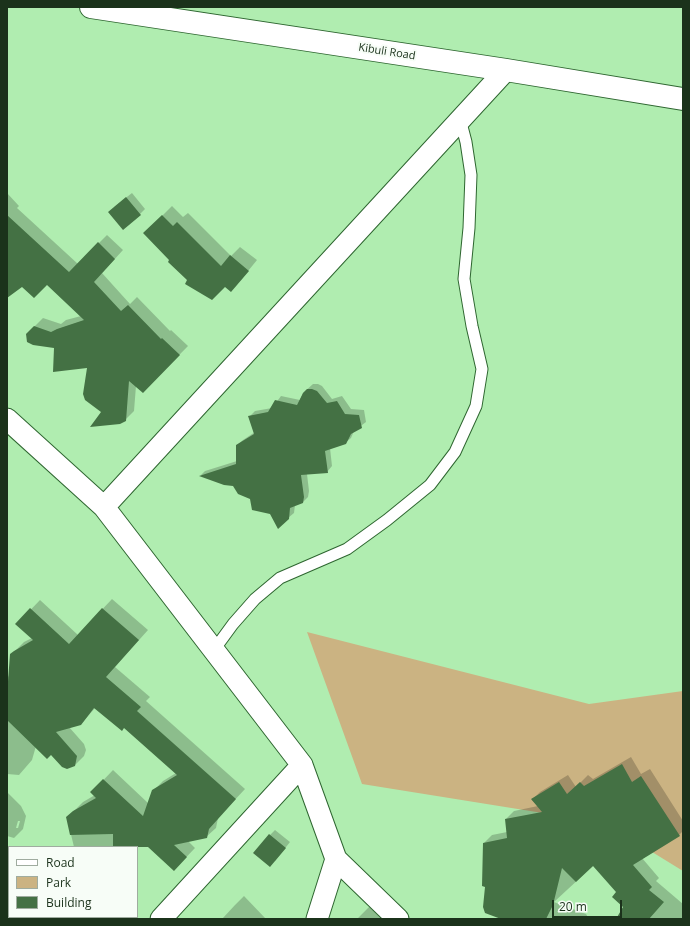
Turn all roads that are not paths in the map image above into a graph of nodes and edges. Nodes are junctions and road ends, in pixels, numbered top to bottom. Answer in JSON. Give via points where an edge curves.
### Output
{"nodes":[{"id":1,"x":91,"y":7,"type":"edge"},
{"id":2,"x":506,"y":70,"type":"junction"},
{"id":3,"x":683,"y":99,"type":"edge"},
{"id":4,"x":460,"y":119,"type":"junction"},
{"id":5,"x":7,"y":419,"type":"edge"},
{"id":6,"x":104,"y":507,"type":"junction"},
{"id":7,"x":214,"y":650,"type":"junction"},
{"id":8,"x":302,"y":765,"type":"junction"},
{"id":9,"x":336,"y":859,"type":"junction"},
{"id":10,"x":162,"y":919,"type":"edge"},
{"id":11,"x":317,"y":919,"type":"edge"},
{"id":12,"x":398,"y":919,"type":"edge"}],
"edges":[{"from":1,"to":2,"type":"street","name":"Kibuli Road"},
{"from":2,"to":3,"type":"street","name":"Kibuli Road"},
{"from":2,"to":4,"type":"street"},
{"from":4,"to":6,"type":"street"},
{"from":4,"to":7,"type":"lane","via":[[471,175],[464,279],[482,370],[476,406],[455,452],[430,485],[387,520],[347,549],[280,578],[255,598]]},
{"from":5,"to":6,"type":"street"},
{"from":6,"to":7,"type":"street"},
{"from":7,"to":8,"type":"street"},
{"from":8,"to":9,"type":"street"},
{"from":8,"to":10,"type":"street"},
{"from":9,"to":11,"type":"street"},
{"from":9,"to":12,"type":"street"}]}
